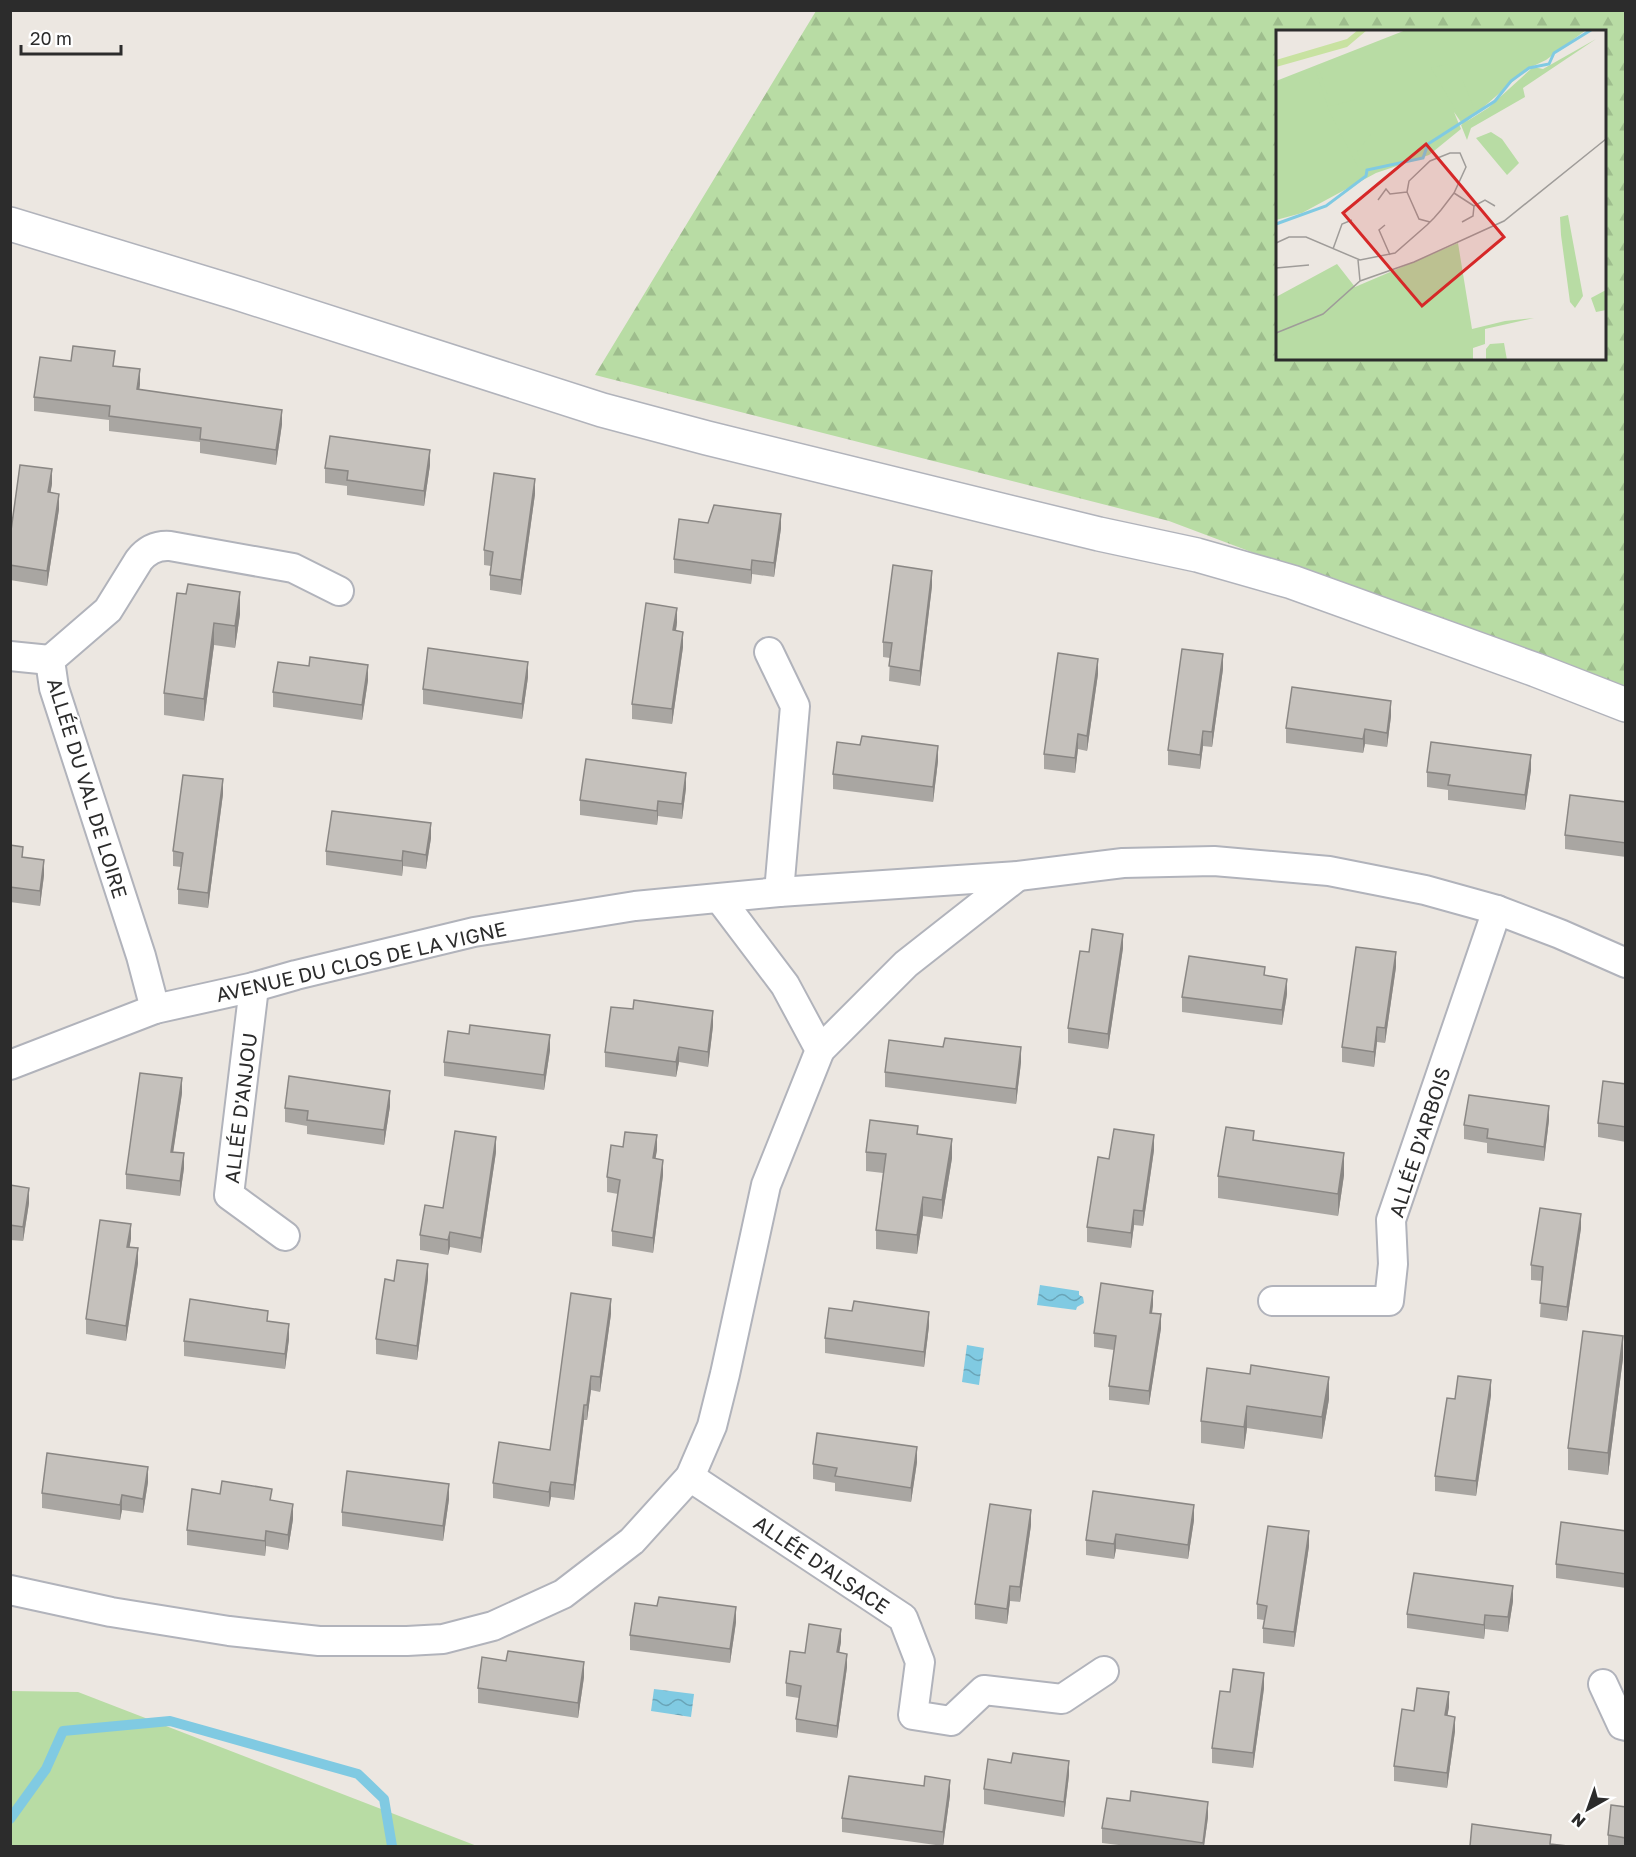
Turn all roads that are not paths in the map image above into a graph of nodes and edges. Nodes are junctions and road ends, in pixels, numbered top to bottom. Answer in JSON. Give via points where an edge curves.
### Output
{"nodes":[{"id":1,"x":10,"y":224,"type":"edge"},
{"id":2,"x":339,"y":591,"type":"dead end"},
{"id":3,"x":770,"y":652,"type":"dead end"},
{"id":4,"x":10,"y":656,"type":"edge"},
{"id":5,"x":50,"y":660,"type":"junction"},
{"id":6,"x":1626,"y":705,"type":"edge"},
{"id":7,"x":1018,"y":876,"type":"junction"},
{"id":8,"x":779,"y":892,"type":"junction"},
{"id":9,"x":720,"y":899,"type":"junction"},
{"id":10,"x":1497,"y":910,"type":"junction"},
{"id":11,"x":1626,"y":963,"type":"edge"},
{"id":12,"x":254,"y":987,"type":"junction"},
{"id":13,"x":155,"y":1009,"type":"junction"},
{"id":14,"x":820,"y":1050,"type":"junction"},
{"id":15,"x":10,"y":1065,"type":"edge"},
{"id":16,"x":285,"y":1236,"type":"dead end"},
{"id":17,"x":1273,"y":1300,"type":"dead end"},
{"id":18,"x":690,"y":1477,"type":"junction"},
{"id":19,"x":10,"y":1590,"type":"edge"},
{"id":20,"x":1104,"y":1671,"type":"dead end"},
{"id":21,"x":1603,"y":1684,"type":"dead end"},
{"id":22,"x":1626,"y":1726,"type":"edge"}],
"edges":[{"from":1,"to":6,"type":"street","via":[[602,410],[1197,555],[1292,582]]},
{"from":2,"to":5,"type":"street","name":"ALLÉE DU VAL DE LOIRE","via":[[293,567],[157,547],[139,560],[108,610]]},
{"from":3,"to":8,"type":"street","via":[[795,706]]},
{"from":4,"to":5,"type":"street"},
{"from":5,"to":13,"type":"street","name":"ALLÉE DU VAL DE LOIRE","via":[[54,688]]},
{"from":7,"to":8,"type":"street","name":"AVENUE DU CLOS DE LA VIGNE"},
{"from":7,"to":10,"type":"street","name":"AVENUE DU CLOS DE LA VIGNE","via":[[1156,862],[1254,863],[1329,871],[1425,890]]},
{"from":7,"to":14,"type":"street","via":[[906,964]]},
{"from":8,"to":9,"type":"street","name":"AVENUE DU CLOS DE LA VIGNE"},
{"from":9,"to":12,"type":"street","name":"AVENUE DU CLOS DE LA VIGNE","via":[[624,908],[474,932]]},
{"from":9,"to":14,"type":"street","via":[[774,969]]},
{"from":10,"to":11,"type":"street","name":"AVENUE DU CLOS DE LA VIGNE"},
{"from":10,"to":17,"type":"street","name":"ALLÉE D'ARBOIS","via":[[1391,1220],[1393,1264],[1389,1301]]},
{"from":12,"to":13,"type":"street","name":"AVENUE DU CLOS DE LA VIGNE"},
{"from":12,"to":16,"type":"street","name":"ALLÉE D'ANJOU","via":[[229,1195]]},
{"from":13,"to":15,"type":"street","name":"AVENUE DU CLOS DE LA VIGNE"},
{"from":14,"to":18,"type":"street","via":[[766,1185],[712,1426]]},
{"from":18,"to":19,"type":"street","via":[[632,1541],[563,1594],[493,1626],[444,1639],[320,1641],[266,1636],[111,1612]]},
{"from":18,"to":20,"type":"street","name":"ALLÉE D'ALSACE","via":[[903,1618],[920,1662],[913,1715],[951,1721],[984,1690],[1062,1700]]},
{"from":21,"to":22,"type":"street","via":[[1622,1725]]}]}
